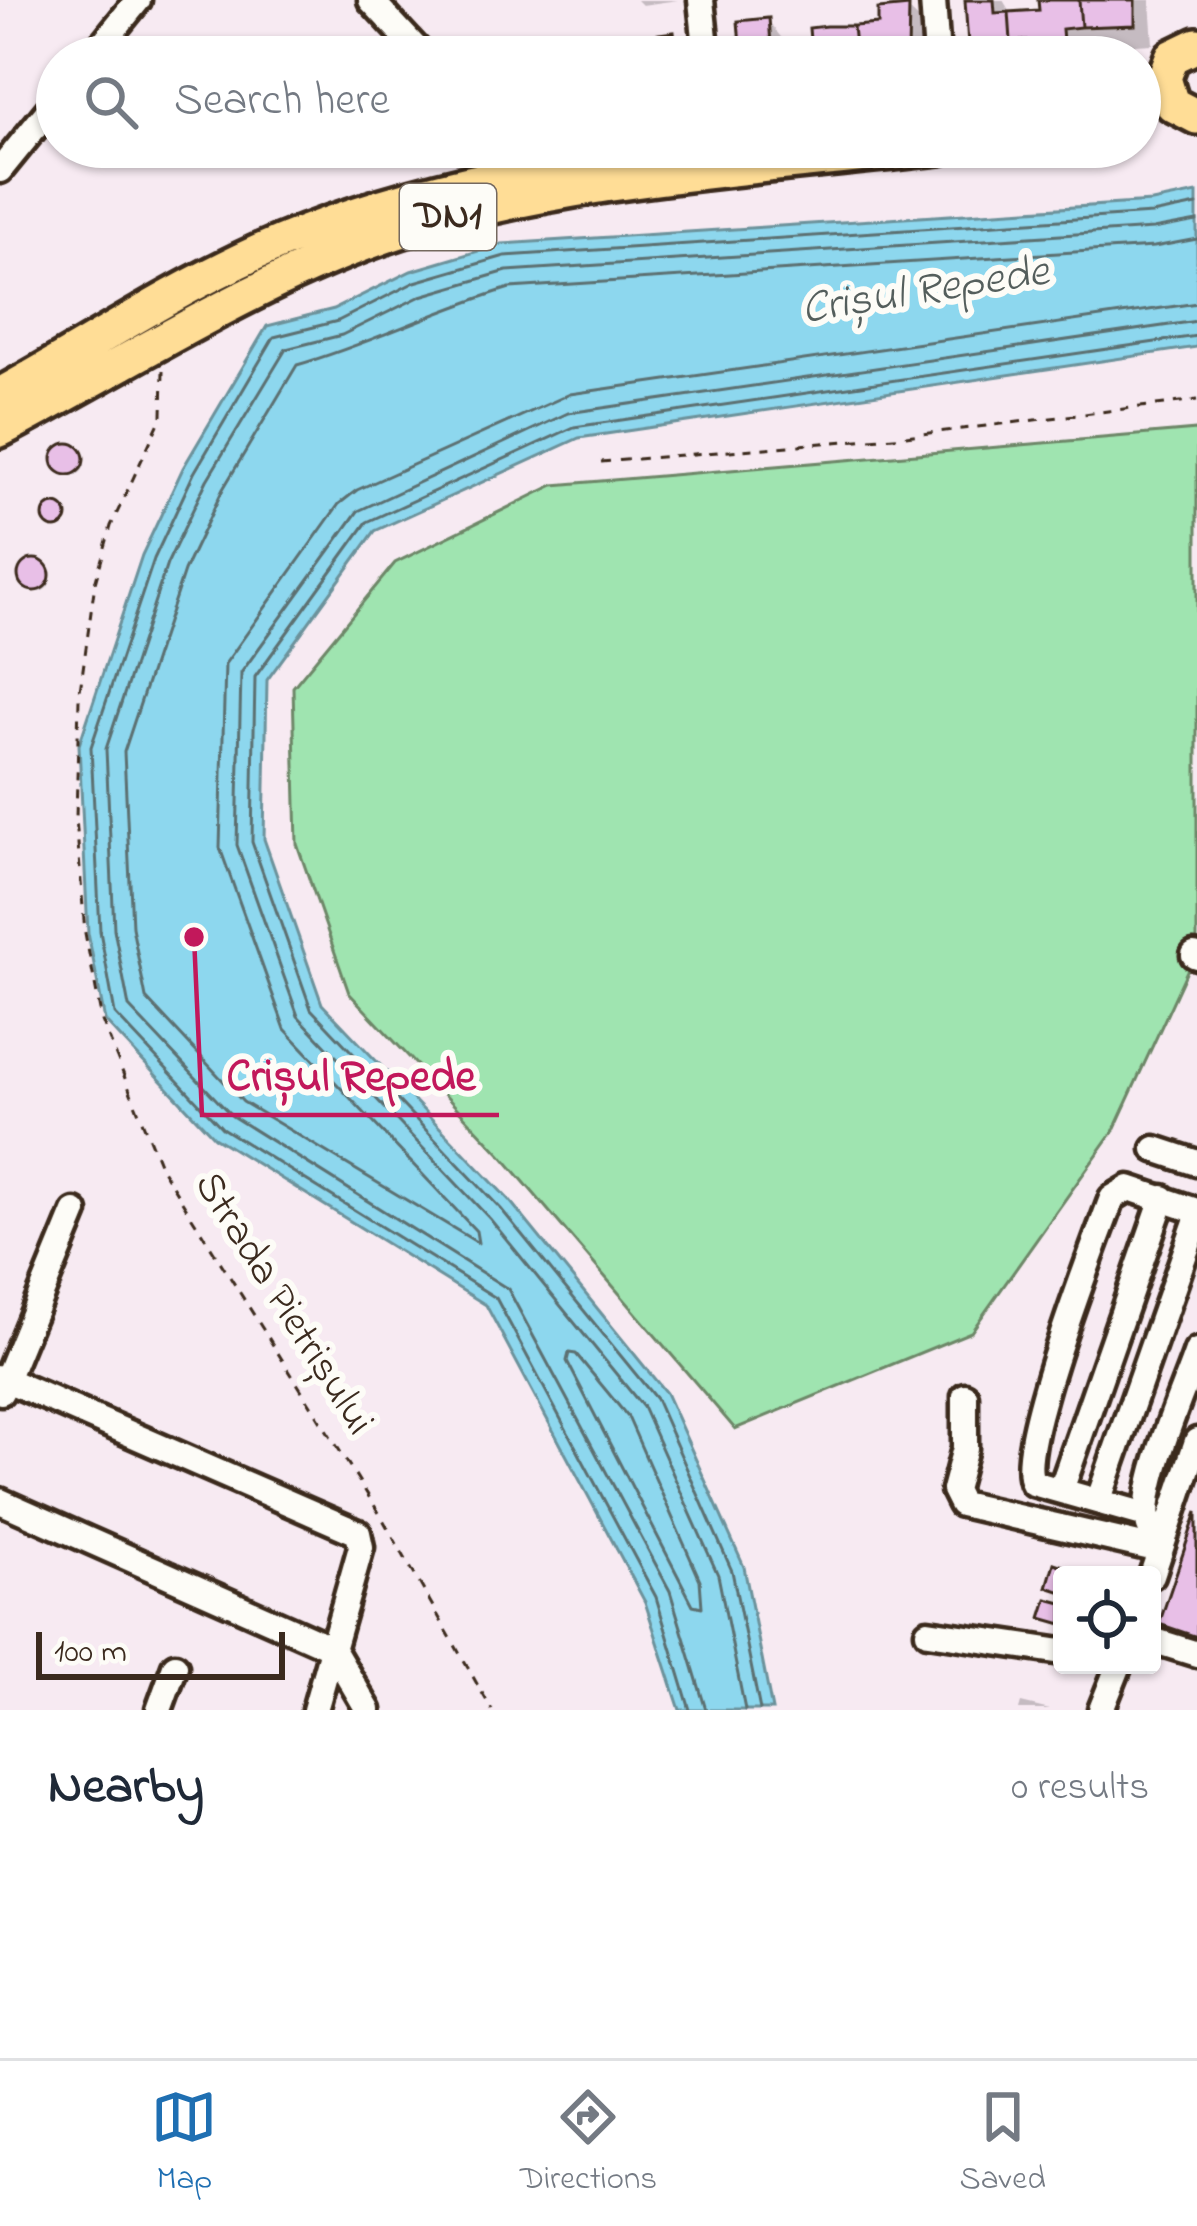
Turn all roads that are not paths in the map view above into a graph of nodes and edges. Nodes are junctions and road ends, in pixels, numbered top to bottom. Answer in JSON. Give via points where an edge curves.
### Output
{"nodes":[{"id":1,"x":138,"y":0,"type":"edge"},
{"id":2,"x":371,"y":0,"type":"edge"},
{"id":3,"x":701,"y":0,"type":"edge"},
{"id":4,"x":933,"y":0,"type":"edge"},
{"id":5,"x":109,"y":36,"type":"edge"},
{"id":6,"x":404,"y":36,"type":"edge"},
{"id":7,"x":705,"y":36,"type":"edge"},
{"id":8,"x":936,"y":36,"type":"edge"},
{"id":9,"x":1197,"y":45,"type":"edge"},
{"id":10,"x":1162,"y":100,"type":"edge"},
{"id":11,"x":36,"y":126,"type":"edge"},
{"id":12,"x":524,"y":168,"type":"edge"},
{"id":13,"x":756,"y":168,"type":"edge"},
{"id":14,"x":0,"y":170,"type":"edge"},
{"id":15,"x":0,"y":395,"type":"edge"},
{"id":16,"x":0,"y":430,"type":"edge"},
{"id":17,"x":1155,"y":1149,"type":"dead end"},
{"id":18,"x":1197,"y":1163,"type":"edge"},
{"id":19,"x":1163,"y":1198,"type":"junction"},
{"id":20,"x":75,"y":1212,"type":"dead end"},
{"id":21,"x":1197,"y":1215,"type":"edge"},
{"id":22,"x":1197,"y":1352,"type":"edge"},
{"id":23,"x":2,"y":1383,"type":"edge"},
{"id":24,"x":965,"y":1396,"type":"dead end"},
{"id":25,"x":1197,"y":1441,"type":"edge"},
{"id":26,"x":1061,"y":1490,"type":"junction"},
{"id":27,"x":1099,"y":1499,"type":"junction"},
{"id":28,"x":0,"y":1501,"type":"edge"},
{"id":29,"x":1146,"y":1515,"type":"junction"},
{"id":30,"x":1160,"y":1550,"type":"junction"},
{"id":31,"x":1155,"y":1566,"type":"edge"},
{"id":32,"x":928,"y":1632,"type":"dead end"},
{"id":33,"x":1161,"y":1643,"type":"edge"},
{"id":34,"x":332,"y":1648,"type":"junction"},
{"id":35,"x":1053,"y":1651,"type":"edge"},
{"id":36,"x":1197,"y":1654,"type":"edge"},
{"id":37,"x":176,"y":1666,"type":"dead end"},
{"id":38,"x":1115,"y":1674,"type":"edge"},
{"id":39,"x":159,"y":1710,"type":"edge"},
{"id":40,"x":315,"y":1710,"type":"edge"},
{"id":41,"x":368,"y":1710,"type":"edge"},
{"id":42,"x":1101,"y":1710,"type":"edge"}],
"edges":[{"from":1,"to":5,"type":"street"},
{"from":2,"to":6,"type":"street"},
{"from":3,"to":7,"type":"street"},
{"from":4,"to":8,"type":"street"},
{"from":9,"to":10,"type":"main road","via":[[1172,57]]},
{"from":11,"to":14,"type":"street"},
{"from":12,"to":15,"type":"main road","number":"DN1","via":[[256,254]]},
{"from":13,"to":16,"type":"main road","number":"DN1","via":[[554,191],[395,233],[283,279]]},
{"from":17,"to":18,"type":"street"},
{"from":19,"to":21,"type":"street"},
{"from":19,"to":26,"type":"street"},
{"from":19,"to":26,"type":"street","via":[[1129,1188],[1112,1198],[1099,1233],[1027,1464],[1033,1483]]},
{"from":20,"to":23,"type":"street"},
{"from":21,"to":27,"type":"street"},
{"from":22,"to":29,"type":"street"},
{"from":23,"to":34,"type":"street","via":[[358,1533],[361,1547]]},
{"from":24,"to":30,"type":"street","via":[[965,1448],[954,1490],[961,1504]]},
{"from":25,"to":30,"type":"street"},
{"from":26,"to":27,"type":"street"},
{"from":27,"to":29,"type":"street"},
{"from":28,"to":34,"type":"street"},
{"from":29,"to":30,"type":"street"},
{"from":30,"to":31,"type":"street"},
{"from":32,"to":35,"type":"street"},
{"from":33,"to":36,"type":"street"},
{"from":34,"to":40,"type":"street"},
{"from":34,"to":41,"type":"street"},
{"from":37,"to":39,"type":"street"},
{"from":38,"to":42,"type":"street"}]}
